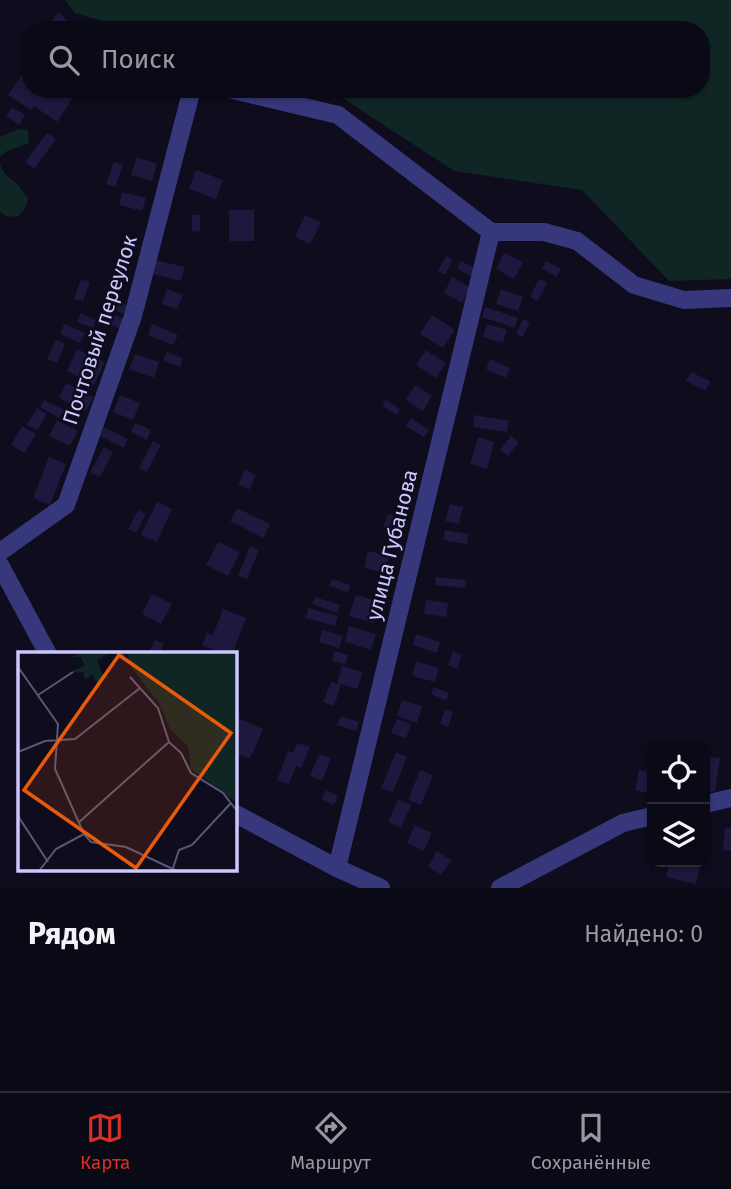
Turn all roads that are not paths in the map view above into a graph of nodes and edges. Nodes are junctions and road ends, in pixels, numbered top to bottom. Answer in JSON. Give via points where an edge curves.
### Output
{"nodes":[{"id":1,"x":190,"y":98,"type":"edge"},
{"id":2,"x":267,"y":98,"type":"edge"},
{"id":3,"x":491,"y":232,"type":"junction"},
{"id":4,"x":731,"y":298,"type":"edge"},
{"id":5,"x":0,"y":552,"type":"edge"},
{"id":6,"x":0,"y":565,"type":"edge"},
{"id":7,"x":47,"y":652,"type":"edge"},
{"id":8,"x":731,"y":798,"type":"edge"},
{"id":9,"x":710,"y":803,"type":"edge"},
{"id":10,"x":236,"y":814,"type":"edge"},
{"id":11,"x":647,"y":817,"type":"edge"},
{"id":12,"x":337,"y":869,"type":"junction"},
{"id":13,"x":381,"y":888,"type":"edge"},
{"id":14,"x":500,"y":888,"type":"edge"}],
"edges":[{"from":1,"to":5,"type":"street","name":"Почтовый переулок","via":[[133,316],[66,505]]},
{"from":2,"to":3,"type":"street","via":[[338,115]]},
{"from":3,"to":4,"type":"street","via":[[544,232],[577,241],[634,285],[684,300]]},
{"from":3,"to":12,"type":"street","name":"улица Губанова"},
{"from":6,"to":7,"type":"street"},
{"from":8,"to":9,"type":"street"},
{"from":10,"to":12,"type":"street"},
{"from":11,"to":14,"type":"street","via":[[623,823]]},
{"from":12,"to":13,"type":"street"}]}
